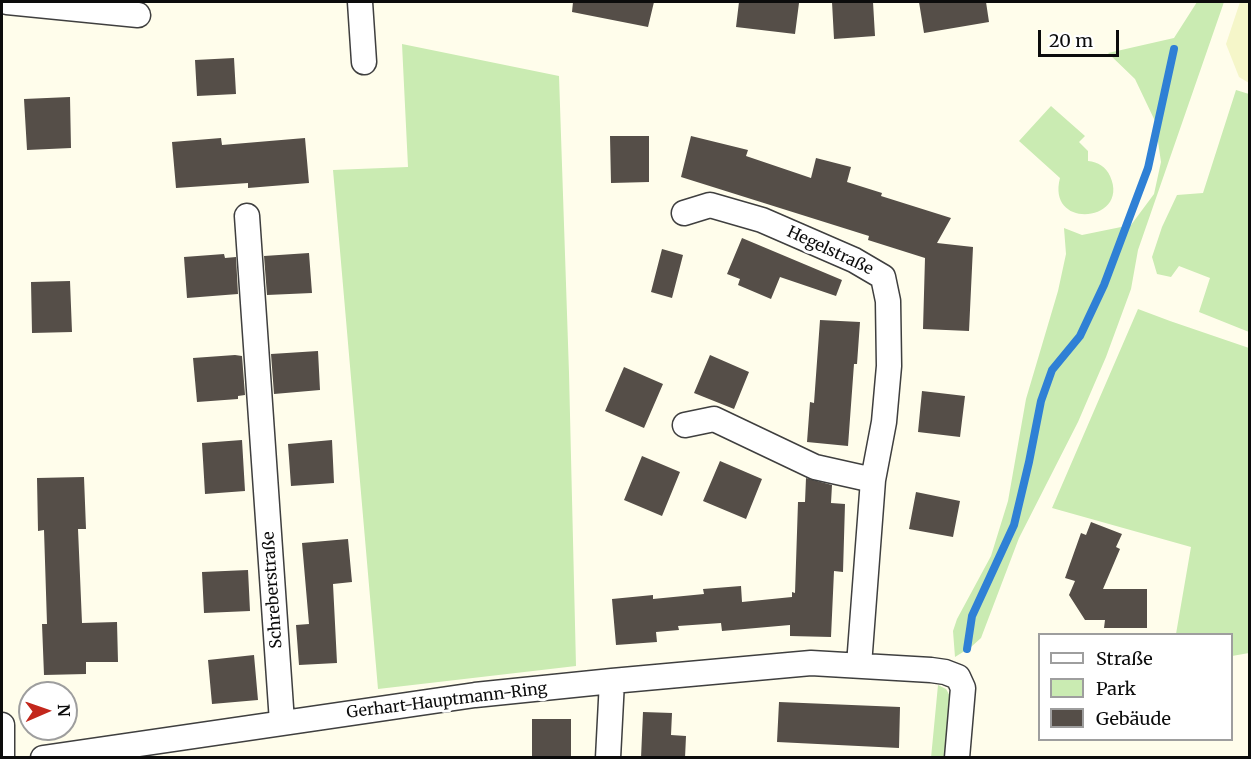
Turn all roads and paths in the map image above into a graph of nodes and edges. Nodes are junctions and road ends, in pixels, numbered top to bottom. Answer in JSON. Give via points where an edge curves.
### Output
{"nodes":[{"id":1,"x":7,"y":2,"type":"edge"},
{"id":2,"x":360,"y":2,"type":"edge"},
{"id":3,"x":138,"y":15,"type":"dead end"},
{"id":4,"x":364,"y":62,"type":"dead end"},
{"id":5,"x":684,"y":213,"type":"dead end"},
{"id":6,"x":248,"y":216,"type":"dead end"},
{"id":7,"x":685,"y":425,"type":"dead end"},
{"id":8,"x":873,"y":480,"type":"junction"},
{"id":9,"x":859,"y":665,"type":"junction"},
{"id":10,"x":612,"y":681,"type":"junction"},
{"id":11,"x":282,"y":722,"type":"junction"},
{"id":12,"x":2,"y":724,"type":"edge"},
{"id":13,"x":2,"y":758,"type":"edge"},
{"id":14,"x":43,"y":758,"type":"edge"},
{"id":15,"x":608,"y":758,"type":"edge"},
{"id":16,"x":957,"y":758,"type":"edge"}],
"edges":[{"from":1,"to":3,"type":"street"},
{"from":2,"to":4,"type":"street"},
{"from":5,"to":8,"type":"street","name":"Hegelstraße","via":[[710,205],[762,220],[854,260],[883,277],[888,301],[889,366]]},
{"from":6,"to":11,"type":"street","name":"Schreberstraße"},
{"from":7,"to":8,"type":"street","via":[[714,419],[815,467]]},
{"from":8,"to":9,"type":"street","name":"Hegelstraße"},
{"from":9,"to":10,"type":"street","name":"Gerhart-Hauptmann-Ring","via":[[811,663]]},
{"from":9,"to":16,"type":"street","name":"Gerhart-Hauptmann-Ring","via":[[945,672],[958,677],[963,688]]},
{"from":10,"to":11,"type":"street","name":"Gerhart-Hauptmann-Ring"},
{"from":10,"to":15,"type":"street"},
{"from":11,"to":14,"type":"street"},
{"from":12,"to":13,"type":"street"}]}
